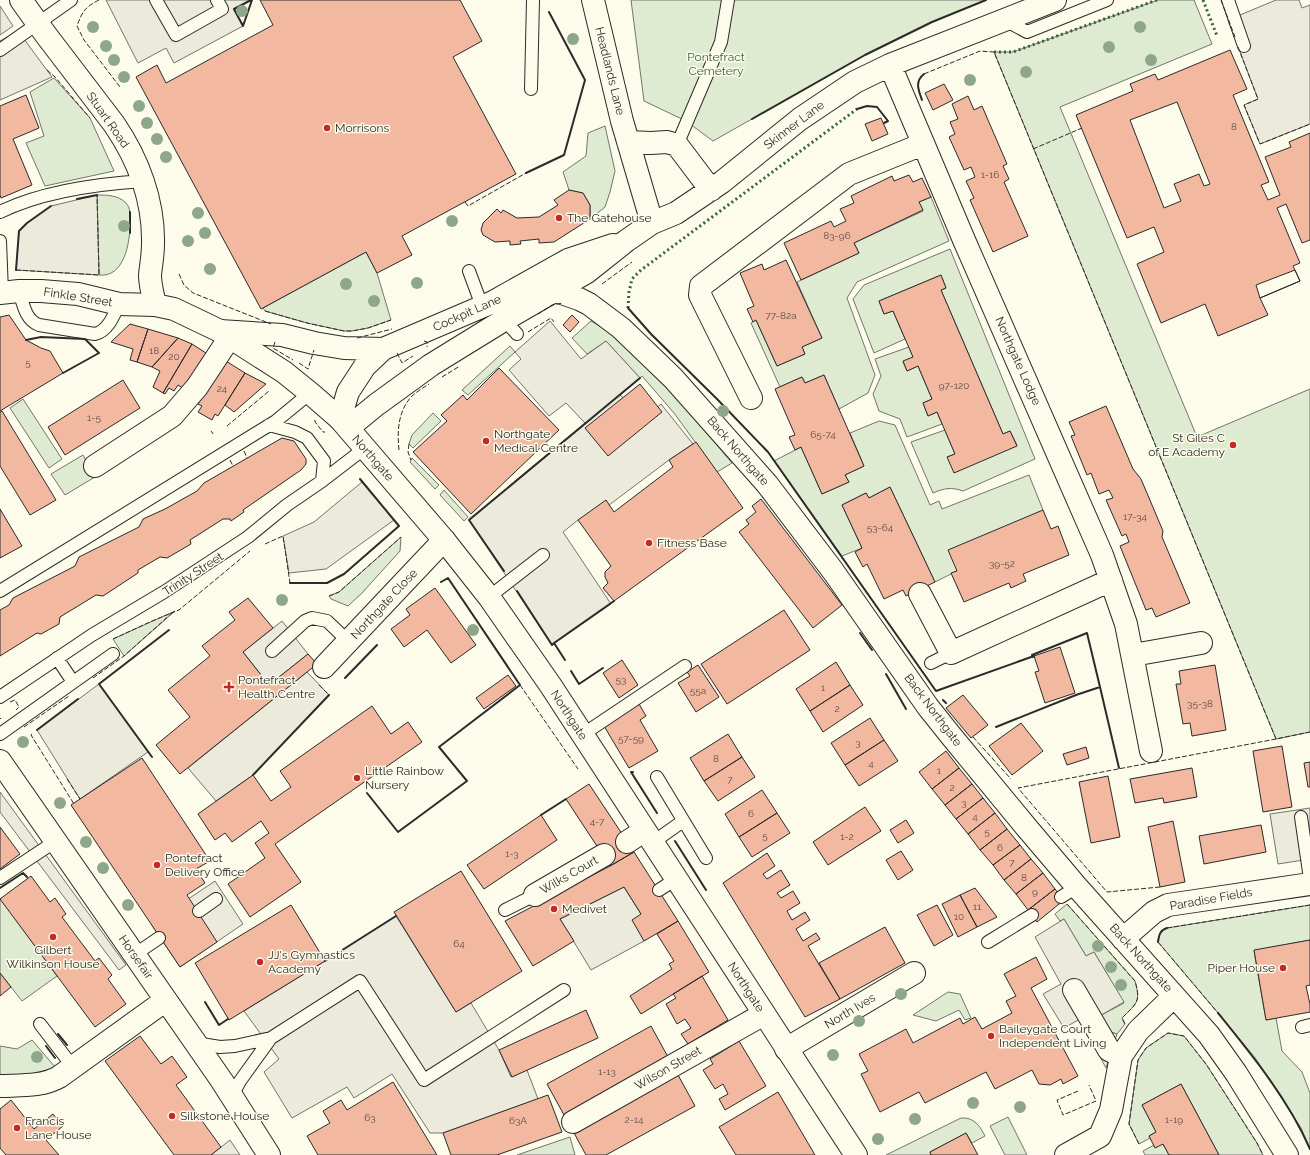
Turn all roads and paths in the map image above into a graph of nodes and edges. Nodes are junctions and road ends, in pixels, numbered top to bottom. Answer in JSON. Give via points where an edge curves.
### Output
{"nodes":[{"id":1,"x":21,"y":0,"type":"edge"},
{"id":2,"x":71,"y":0,"type":"edge"},
{"id":3,"x":156,"y":0,"type":"edge"},
{"id":4,"x":217,"y":0,"type":"edge"},
{"id":5,"x":533,"y":0,"type":"edge"},
{"id":6,"x":593,"y":0,"type":"edge"},
{"id":7,"x":728,"y":0,"type":"edge"},
{"id":8,"x":1055,"y":0,"type":"edge"},
{"id":9,"x":1107,"y":0,"type":"edge"},
{"id":10,"x":1228,"y":0,"type":"edge"},
{"id":11,"x":1005,"y":20,"type":"junction"},
{"id":12,"x":38,"y":23,"type":"junction"},
{"id":13,"x":1244,"y":46,"type":"dead end"},
{"id":14,"x":0,"y":50,"type":"edge"},
{"id":15,"x":890,"y":66,"type":"junction"},
{"id":16,"x":531,"y":89,"type":"dead end"},
{"id":17,"x":628,"y":142,"type":"junction"},
{"id":18,"x":922,"y":144,"type":"junction"},
{"id":19,"x":677,"y":145,"type":"junction"},
{"id":20,"x":144,"y":181,"type":"junction"},
{"id":21,"x":711,"y":190,"type":"junction"},
{"id":22,"x":0,"y":212,"type":"edge"},
{"id":23,"x":652,"y":223,"type":"junction"},
{"id":24,"x":0,"y":241,"type":"edge"},
{"id":25,"x":626,"y":241,"type":"junction"},
{"id":26,"x":469,"y":272,"type":"dead end"},
{"id":27,"x":556,"y":291,"type":"junction"},
{"id":28,"x":7,"y":292,"type":"edge"},
{"id":29,"x":119,"y":304,"type":"junction"},
{"id":30,"x":155,"y":305,"type":"junction"},
{"id":31,"x":499,"y":316,"type":"junction"},
{"id":32,"x":225,"y":334,"type":"junction"},
{"id":33,"x":383,"y":349,"type":"junction"},
{"id":34,"x":310,"y":393,"type":"junction"},
{"id":35,"x":751,"y":398,"type":"dead end"},
{"id":36,"x":344,"y":424,"type":"junction"},
{"id":37,"x":270,"y":425,"type":"junction"},
{"id":38,"x":365,"y":448,"type":"junction"},
{"id":39,"x":95,"y":466,"type":"dead end"},
{"id":40,"x":322,"y":481,"type":"junction"},
{"id":41,"x":444,"y":540,"type":"junction"},
{"id":42,"x":543,"y":555,"type":"dead end"},
{"id":43,"x":1111,"y":580,"type":"junction"},
{"id":44,"x":0,"y":591,"type":"edge"},
{"id":45,"x":920,"y":594,"type":"dead end"},
{"id":46,"x":488,"y":597,"type":"junction"},
{"id":47,"x":348,"y":642,"type":"junction"},
{"id":48,"x":1201,"y":643,"type":"dead end"},
{"id":49,"x":272,"y":651,"type":"dead end"},
{"id":50,"x":951,"y":653,"type":"junction"},
{"id":51,"x":113,"y":654,"type":"dead end"},
{"id":52,"x":1133,"y":656,"type":"junction"},
{"id":53,"x":57,"y":658,"type":"junction"},
{"id":54,"x":931,"y":663,"type":"dead end"},
{"id":55,"x":685,"y":666,"type":"dead end"},
{"id":56,"x":324,"y":667,"type":"dead end"},
{"id":57,"x":73,"y":682,"type":"junction"},
{"id":58,"x":0,"y":697,"type":"edge"},
{"id":59,"x":0,"y":734,"type":"edge"},
{"id":60,"x":582,"y":735,"type":"junction"},
{"id":61,"x":1151,"y":751,"type":"dead end"},
{"id":62,"x":0,"y":761,"type":"edge"},
{"id":63,"x":657,"y":777,"type":"dead end"},
{"id":64,"x":1301,"y":817,"type":"dead end"},
{"id":65,"x":684,"y":821,"type":"junction"},
{"id":66,"x":641,"y":839,"type":"junction"},
{"id":67,"x":56,"y":841,"type":"junction"},
{"id":68,"x":604,"y":855,"type":"dead end"},
{"id":69,"x":706,"y":858,"type":"dead end"},
{"id":70,"x":0,"y":878,"type":"edge"},
{"id":71,"x":1310,"y":879,"type":"edge"},
{"id":72,"x":1310,"y":884,"type":"edge"},
{"id":73,"x":535,"y":895,"type":"joint"},
{"id":74,"x":216,"y":899,"type":"dead end"},
{"id":75,"x":505,"y":910,"type":"dead end"},
{"id":76,"x":199,"y":911,"type":"dead end"},
{"id":77,"x":1032,"y":915,"type":"dead end"},
{"id":78,"x":159,"y":938,"type":"dead end"},
{"id":79,"x":1123,"y":939,"type":"junction"},
{"id":80,"x":988,"y":942,"type":"dead end"},
{"id":81,"x":134,"y":955,"type":"junction"},
{"id":82,"x":914,"y":973,"type":"dead end"},
{"id":83,"x":564,"y":990,"type":"dead end"},
{"id":84,"x":1074,"y":990,"type":"dead end"},
{"id":85,"x":1174,"y":996,"type":"junction"},
{"id":86,"x":166,"y":1000,"type":"junction"},
{"id":87,"x":764,"y":1014,"type":"junction"},
{"id":88,"x":40,"y":1024,"type":"dead end"},
{"id":89,"x":271,"y":1038,"type":"junction"},
{"id":90,"x":195,"y":1043,"type":"junction"},
{"id":91,"x":786,"y":1049,"type":"junction"},
{"id":92,"x":1121,"y":1056,"type":"junction"},
{"id":93,"x":73,"y":1067,"type":"junction"},
{"id":94,"x":0,"y":1086,"type":"edge"},
{"id":95,"x":232,"y":1096,"type":"junction"},
{"id":96,"x":573,"y":1122,"type":"dead end"},
{"id":97,"x":852,"y":1154,"type":"edge"},
{"id":98,"x":269,"y":1155,"type":"edge"},
{"id":99,"x":1066,"y":1155,"type":"edge"},
{"id":100,"x":1287,"y":1155,"type":"edge"}],
"edges":[{"from":1,"to":12,"type":"street","name":"Stuart Road"},
{"from":2,"to":12,"type":"lane"},
{"from":3,"to":4,"type":"lane","via":[[176,35],[222,9]]},
{"from":5,"to":16,"type":"lane"},
{"from":6,"to":17,"type":"street","name":"Headlands Lane"},
{"from":7,"to":19,"type":"lane","via":[[721,42]]},
{"from":8,"to":11,"type":"street","name":"Skinner Lane"},
{"from":9,"to":11,"type":"lane","via":[[1026,32]]},
{"from":10,"to":13,"type":"lane"},
{"from":11,"to":15,"type":"street","name":"Skinner Lane"},
{"from":12,"to":14,"type":"lane"},
{"from":12,"to":20,"type":"street","name":"Stuart Road","via":[[122,136]]},
{"from":15,"to":18,"type":"street","name":"Northgate Lodge"},
{"from":15,"to":21,"type":"street","name":"Skinner Lane","via":[[855,82],[800,119]]},
{"from":17,"to":19,"type":"street","via":[[667,142]]},
{"from":17,"to":23,"type":"street","name":"Headlands Lane"},
{"from":18,"to":35,"type":"street","via":[[849,174],[702,286],[700,295]]},
{"from":18,"to":43,"type":"street","name":"Northgate Lodge"},
{"from":19,"to":21,"type":"street"},
{"from":20,"to":22,"type":"lane","via":[[91,186],[28,201]]},
{"from":20,"to":30,"type":"street","name":"Stuart Road","via":[[151,217],[153,244],[150,277]]},
{"from":21,"to":23,"type":"street","name":"Skinner Lane","via":[[676,213]]},
{"from":23,"to":25,"type":"street","name":"Skinner Lane"},
{"from":24,"to":28,"type":"lane"},
{"from":25,"to":27,"type":"street","name":"Skinner Lane","via":[[587,272]]},
{"from":25,"to":31,"type":"street","name":"Cockpit Lane","via":[[568,260]]},
{"from":26,"to":31,"type":"lane"},
{"from":27,"to":31,"type":"street","name":"Cockpit Lane"},
{"from":27,"to":79,"type":"street","name":"Back Northgate","via":[[589,304],[622,328],[683,388],[767,484],[833,571],[928,707],[1013,812],[1069,892]]},
{"from":28,"to":29,"type":"street","name":"Finkle Street","via":[[78,294]]},
{"from":28,"to":29,"type":"lane","via":[[33,323],[95,334],[101,333],[105,328]]},
{"from":29,"to":30,"type":"street","name":"Finkle Street"},
{"from":30,"to":32,"type":"street","name":"Northgate","via":[[174,309]]},
{"from":31,"to":33,"type":"street","name":"Cockpit Lane"},
{"from":31,"to":36,"type":"street","name":"Cockpit Lane","via":[[376,405]]},
{"from":32,"to":33,"type":"street","name":"Northgate","via":[[282,335],[344,348]]},
{"from":32,"to":34,"type":"street","name":"Northgate","via":[[284,372]]},
{"from":32,"to":39,"type":"street","via":[[197,388],[172,416]]},
{"from":33,"to":36,"type":"street","name":"Cockpit Lane","via":[[366,366],[348,392]]},
{"from":34,"to":36,"type":"street","name":"Northgate"},
{"from":34,"to":37,"type":"lane"},
{"from":36,"to":38,"type":"street","name":"Northgate"},
{"from":37,"to":40,"type":"lane","via":[[307,438],[324,461]]},
{"from":37,"to":44,"type":"lane"},
{"from":38,"to":40,"type":"lane","name":"Trinity Street"},
{"from":38,"to":41,"type":"street","name":"Northgate"},
{"from":40,"to":53,"type":"lane","name":"Trinity Street","via":[[229,550]]},
{"from":41,"to":46,"type":"street","name":"Northgate"},
{"from":41,"to":47,"type":"street","name":"Northgate Close"},
{"from":42,"to":46,"type":"lane"},
{"from":43,"to":50,"type":"street"},
{"from":43,"to":52,"type":"street","name":"Northgate Lodge","via":[[1126,624]]},
{"from":45,"to":50,"type":"street"},
{"from":46,"to":60,"type":"street","name":"Northgate"},
{"from":47,"to":49,"type":"lane","via":[[327,621],[312,618],[305,621]]},
{"from":47,"to":56,"type":"street","name":"Northgate Close"},
{"from":48,"to":52,"type":"street"},
{"from":50,"to":54,"type":"lane"},
{"from":51,"to":57,"type":"lane"},
{"from":52,"to":61,"type":"street","name":"Northgate Lodge"},
{"from":53,"to":57,"type":"lane"},
{"from":53,"to":58,"type":"lane","name":"Trinity Street"},
{"from":55,"to":60,"type":"lane"},
{"from":57,"to":59,"type":"lane"},
{"from":60,"to":66,"type":"street","name":"Northgate"},
{"from":62,"to":67,"type":"street","name":"Horsefair"},
{"from":63,"to":65,"type":"lane"},
{"from":64,"to":71,"type":"lane"},
{"from":65,"to":66,"type":"lane"},
{"from":65,"to":69,"type":"lane"},
{"from":66,"to":87,"type":"street","name":"Northgate","via":[[667,885]]},
{"from":67,"to":70,"type":"lane"},
{"from":67,"to":81,"type":"street","name":"Horsefair"},
{"from":68,"to":73,"type":"street","name":"Wilks Court"},
{"from":72,"to":79,"type":"street","name":"Paradise Fields","via":[[1168,905],[1154,912]]},
{"from":73,"to":75,"type":"lane"},
{"from":74,"to":76,"type":"lane"},
{"from":77,"to":80,"type":"lane"},
{"from":78,"to":81,"type":"lane"},
{"from":79,"to":85,"type":"street","name":"Back Northgate"},
{"from":81,"to":86,"type":"street","name":"Horsefair"},
{"from":82,"to":91,"type":"street","name":"North Ives"},
{"from":83,"to":89,"type":"lane","via":[[424,1080],[360,980]]},
{"from":84,"to":92,"type":"street","via":[[1109,1050]]},
{"from":85,"to":92,"type":"street","via":[[1138,1031]]},
{"from":85,"to":100,"type":"street","name":"Back Northgate","via":[[1209,1035]]},
{"from":86,"to":90,"type":"street","name":"Horsefair"},
{"from":86,"to":93,"type":"street"},
{"from":87,"to":91,"type":"street","name":"Northgate"},
{"from":87,"to":96,"type":"street","name":"Wilson Street"},
{"from":88,"to":93,"type":"lane"},
{"from":89,"to":90,"type":"lane","via":[[220,1047]]},
{"from":89,"to":95,"type":"lane"},
{"from":90,"to":95,"type":"street","name":"Horsefair"},
{"from":91,"to":97,"type":"street","name":"Northgate"},
{"from":92,"to":99,"type":"street","via":[[1111,1110],[1100,1136]]},
{"from":93,"to":94,"type":"street","via":[[50,1082]]},
{"from":95,"to":98,"type":"street","name":"Horsefair"}]}
